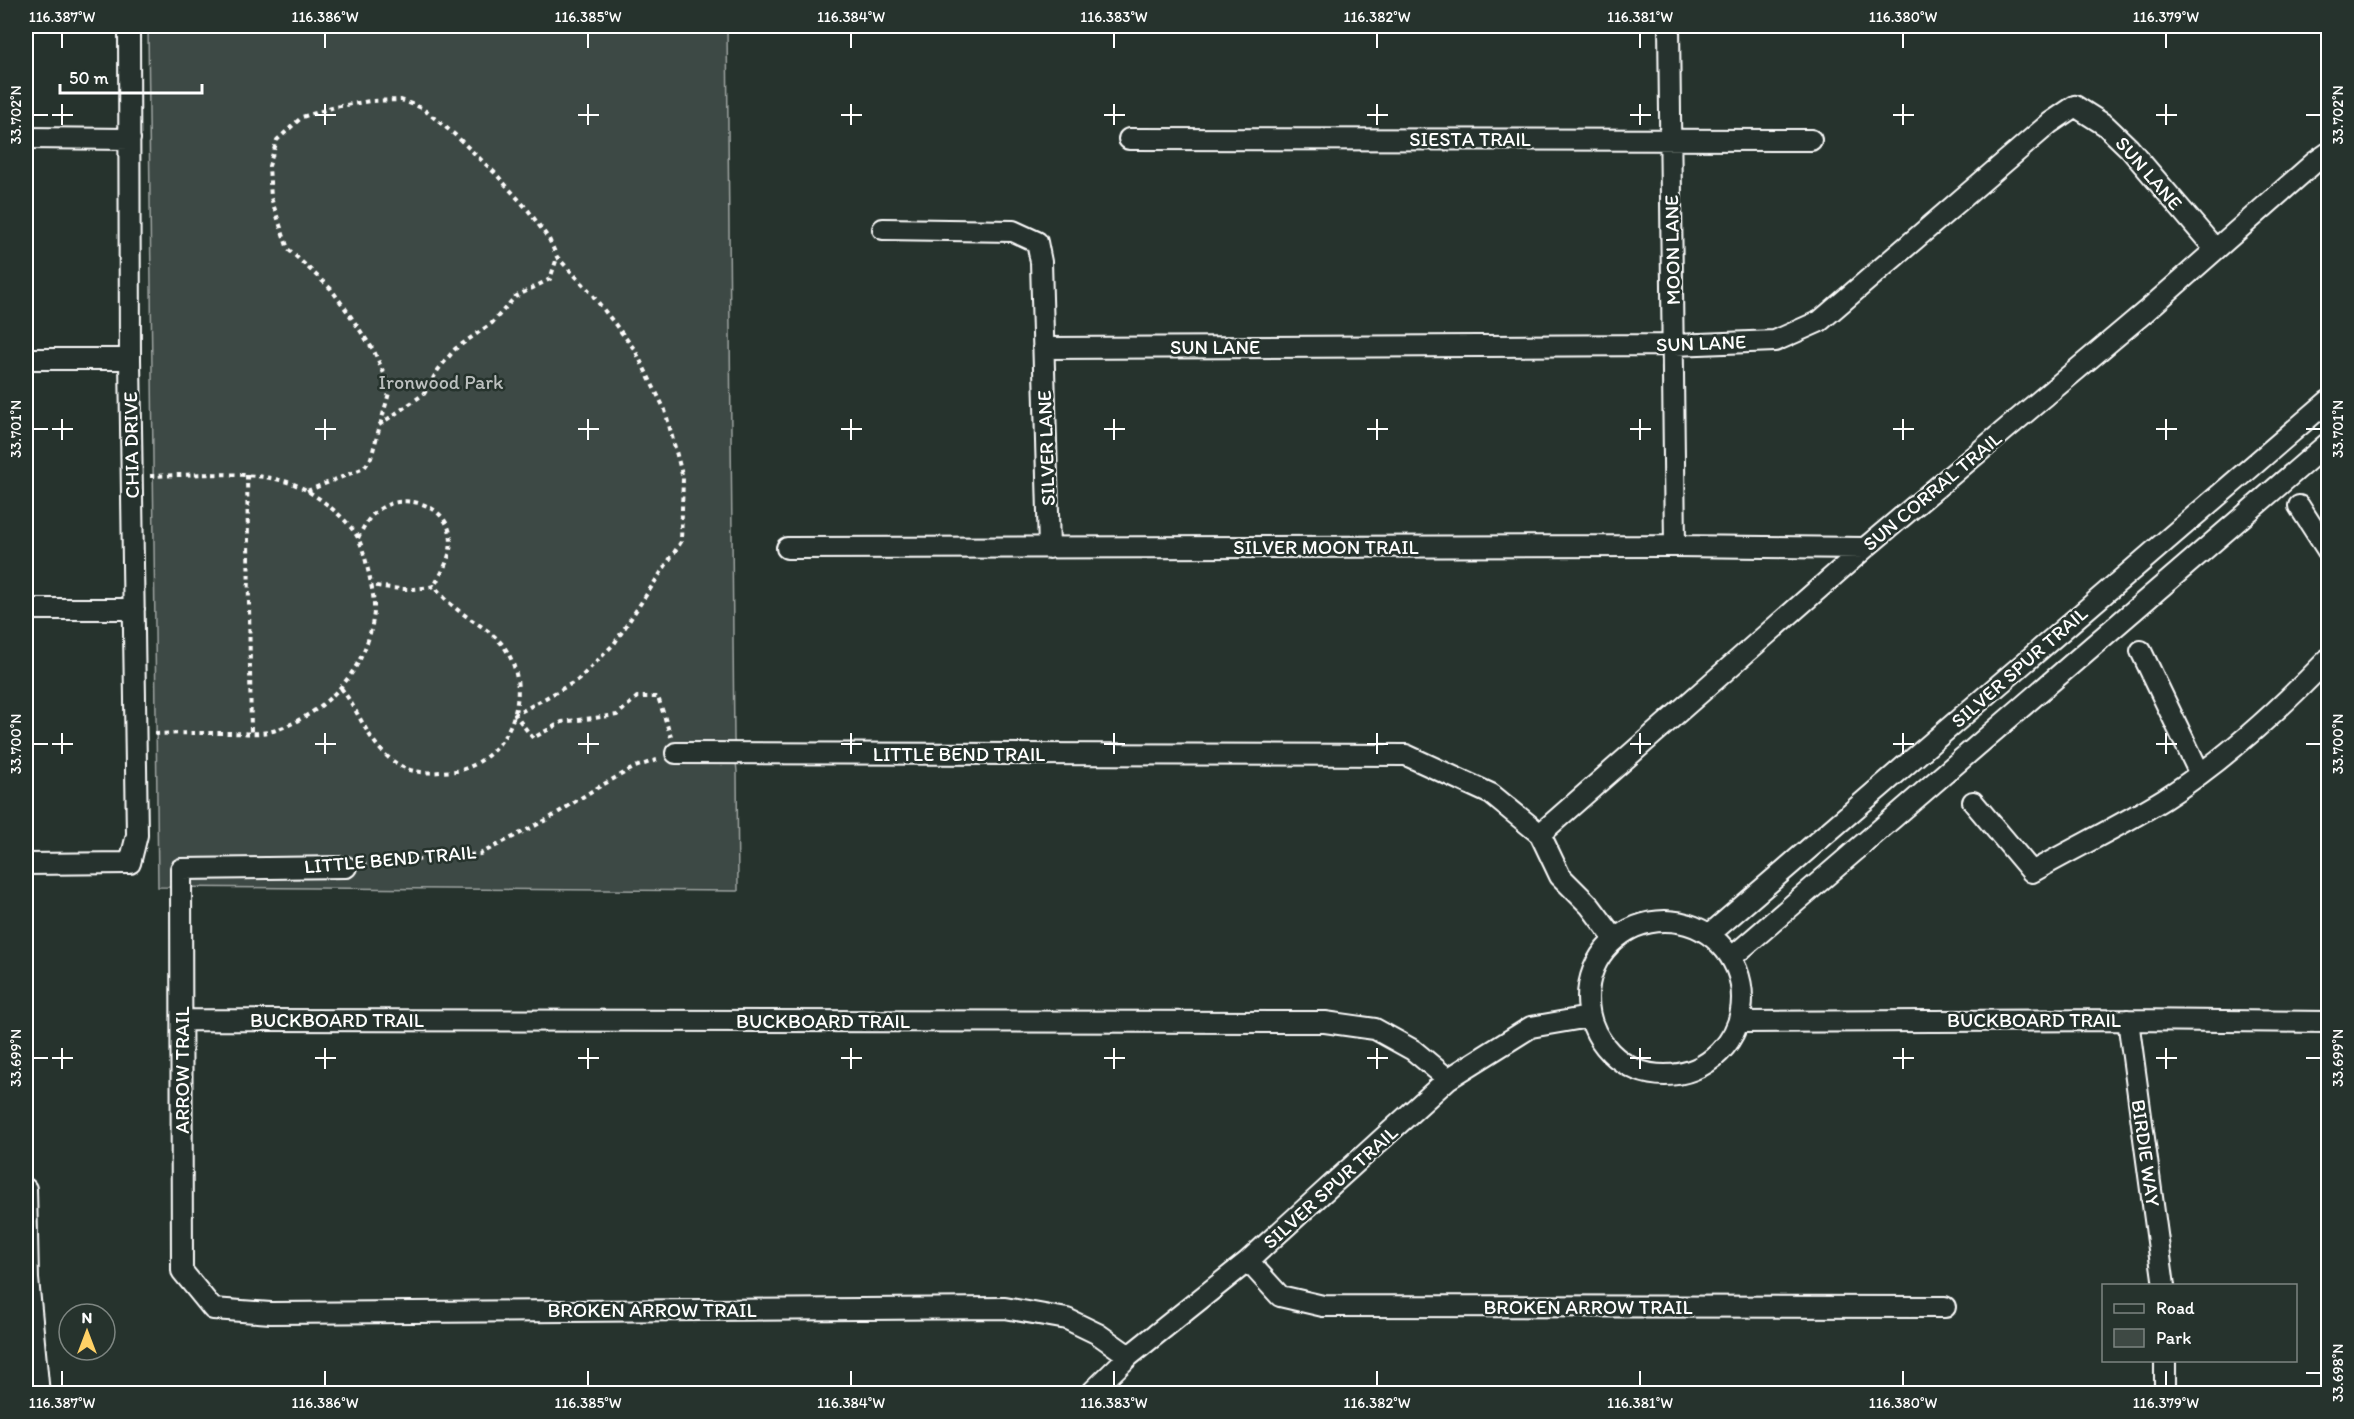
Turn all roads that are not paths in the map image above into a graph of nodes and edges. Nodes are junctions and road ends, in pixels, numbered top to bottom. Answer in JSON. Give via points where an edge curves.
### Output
{"nodes":[{"id":1,"x":129,"y":26,"type":"edge"},
{"id":2,"x":1669,"y":26,"type":"edge"},
{"id":3,"x":26,"y":138,"type":"edge"},
{"id":4,"x":130,"y":139,"type":"junction"},
{"id":5,"x":1129,"y":139,"type":"dead end"},
{"id":6,"x":1670,"y":139,"type":"junction"},
{"id":7,"x":1811,"y":140,"type":"dead end"},
{"id":8,"x":2328,"y":153,"type":"edge"},
{"id":9,"x":884,"y":229,"type":"dead end"},
{"id":10,"x":2215,"y":249,"type":"junction"},
{"id":11,"x":1674,"y":345,"type":"junction"},
{"id":12,"x":1043,"y":348,"type":"junction"},
{"id":13,"x":26,"y":359,"type":"edge"},
{"id":14,"x":130,"y":359,"type":"junction"},
{"id":15,"x":2328,"y":401,"type":"edge"},
{"id":16,"x":2328,"y":443,"type":"edge"},
{"id":17,"x":2299,"y":506,"type":"dead end"},
{"id":18,"x":1675,"y":546,"type":"junction"},
{"id":19,"x":787,"y":548,"type":"dead end"},
{"id":20,"x":1049,"y":548,"type":"junction"},
{"id":21,"x":1865,"y":548,"type":"junction"},
{"id":22,"x":2328,"y":551,"type":"edge"},
{"id":23,"x":2126,"y":574,"type":"junction"},
{"id":24,"x":2146,"y":599,"type":"junction"},
{"id":25,"x":26,"y":609,"type":"edge"},
{"id":26,"x":134,"y":609,"type":"junction"},
{"id":27,"x":2083,"y":611,"type":"junction"},
{"id":28,"x":2104,"y":635,"type":"junction"},
{"id":29,"x":2141,"y":651,"type":"dead end"},
{"id":30,"x":2328,"y":659,"type":"edge"},
{"id":31,"x":676,"y":753,"type":"road end"},
{"id":32,"x":2200,"y":774,"type":"junction"},
{"id":33,"x":1973,"y":802,"type":"dead end"},
{"id":34,"x":1540,"y":834,"type":"junction"},
{"id":35,"x":26,"y":864,"type":"edge"},
{"id":36,"x":346,"y":867,"type":"road end"},
{"id":37,"x":181,"y":869,"type":"joint"},
{"id":38,"x":1710,"y":934,"type":"junction"},
{"id":39,"x":1614,"y":938,"type":"junction"},
{"id":40,"x":1731,"y":958,"type":"junction"},
{"id":41,"x":1589,"y":1017,"type":"junction"},
{"id":42,"x":182,"y":1020,"type":"junction"},
{"id":43,"x":2128,"y":1020,"type":"junction"},
{"id":44,"x":1740,"y":1022,"type":"junction"},
{"id":45,"x":2328,"y":1022,"type":"edge"},
{"id":46,"x":1448,"y":1079,"type":"junction"},
{"id":47,"x":26,"y":1189,"type":"edge"},
{"id":48,"x":1248,"y":1261,"type":"junction"},
{"id":49,"x":182,"y":1271,"type":"joint"},
{"id":50,"x":26,"y":1279,"type":"edge"},
{"id":51,"x":2164,"y":1284,"type":"edge"},
{"id":52,"x":1945,"y":1307,"type":"dead end"},
{"id":53,"x":1129,"y":1356,"type":"junction"},
{"id":54,"x":2165,"y":1362,"type":"edge"},
{"id":55,"x":39,"y":1394,"type":"edge"},
{"id":56,"x":1090,"y":1394,"type":"edge"},
{"id":57,"x":2165,"y":1394,"type":"edge"}],
"edges":[{"from":1,"to":4,"type":"street","name":"CHIA DRIVE"},
{"from":2,"to":6,"type":"street","name":"MOON LANE"},
{"from":3,"to":4,"type":"street"},
{"from":4,"to":14,"type":"street","name":"CHIA DRIVE"},
{"from":5,"to":6,"type":"street","name":"SIESTA TRAIL"},
{"from":6,"to":7,"type":"street","name":"SIESTA TRAIL"},
{"from":6,"to":11,"type":"street","name":"MOON LANE"},
{"from":8,"to":10,"type":"street","name":"SUN CORRAL TRAIL"},
{"from":9,"to":12,"type":"street","name":"SILVER LANE","via":[[1013,231],[1037,242]]},
{"from":10,"to":11,"type":"street","name":"SUN LANE","via":[[2129,148],[2105,125],[2075,106],[2050,123],[1820,321],[1775,341]]},
{"from":10,"to":21,"type":"street","name":"SUN CORRAL TRAIL"},
{"from":11,"to":12,"type":"street","name":"SUN LANE"},
{"from":11,"to":18,"type":"street","name":"MOON LANE"},
{"from":12,"to":20,"type":"street","name":"SILVER LANE"},
{"from":13,"to":14,"type":"street"},
{"from":14,"to":26,"type":"street","name":"CHIA DRIVE"},
{"from":15,"to":23,"type":"street","name":"SILVER SPUR TRAIL"},
{"from":16,"to":24,"type":"street","name":"SILVER SPUR TRAIL"},
{"from":17,"to":22,"type":"street"},
{"from":18,"to":20,"type":"street","name":"SILVER MOON TRAIL"},
{"from":18,"to":21,"type":"street","name":"SILVER MOON TRAIL"},
{"from":19,"to":20,"type":"street","name":"SILVER MOON TRAIL"},
{"from":21,"to":34,"type":"street","name":"SUN CORRAL TRAIL"},
{"from":23,"to":24,"type":"street"},
{"from":23,"to":27,"type":"street","name":"SILVER SPUR TRAIL"},
{"from":24,"to":28,"type":"street","name":"SILVER SPUR TRAIL"},
{"from":25,"to":26,"type":"street"},
{"from":26,"to":35,"type":"street","name":"CHIA DRIVE","via":[[137,835],[130,863]]},
{"from":27,"to":28,"type":"street"},
{"from":27,"to":38,"type":"street","name":"SILVER SPUR TRAIL"},
{"from":28,"to":40,"type":"street","name":"SILVER SPUR TRAIL"},
{"from":29,"to":32,"type":"street"},
{"from":30,"to":32,"type":"street","via":[[2257,729]]},
{"from":31,"to":34,"type":"street","name":"LITTLE BEND TRAIL","via":[[1406,754],[1491,794]]},
{"from":32,"to":33,"type":"street","via":[[2032,872]]},
{"from":34,"to":39,"type":"street","name":"LITTLE BEND TRAIL","via":[[1560,876]]},
{"from":36,"to":37,"type":"street","name":"LITTLE BEND TRAIL"},
{"from":37,"to":42,"type":"street","name":"ARROW TRAIL"},
{"from":38,"to":39,"type":"street","via":[[1693,925],[1652,921]]},
{"from":38,"to":40,"type":"street"},
{"from":39,"to":41,"type":"street","via":[[1596,960],[1587,988]]},
{"from":40,"to":44,"type":"street","via":[[1743,984]]},
{"from":41,"to":44,"type":"street","via":[[1604,1047],[1630,1068],[1663,1076],[1696,1070],[1723,1051]]},
{"from":41,"to":46,"type":"street","name":"SILVER SPUR TRAIL","via":[[1531,1027]]},
{"from":42,"to":46,"type":"street","name":"BUCKBOARD TRAIL","via":[[1325,1022],[1375,1029],[1413,1050]]},
{"from":42,"to":49,"type":"street","name":"ARROW TRAIL"},
{"from":43,"to":44,"type":"street","name":"BUCKBOARD TRAIL"},
{"from":43,"to":45,"type":"street","name":"BUCKBOARD TRAIL"},
{"from":43,"to":51,"type":"street","name":"BIRDIE WAY"},
{"from":46,"to":48,"type":"street","name":"SILVER SPUR TRAIL"},
{"from":47,"to":50,"type":"street"},
{"from":48,"to":52,"type":"street","name":"BROKEN ARROW TRAIL","via":[[1280,1296],[1323,1306]]},
{"from":48,"to":53,"type":"street","name":"SILVER SPUR TRAIL"},
{"from":49,"to":53,"type":"street","name":"BROKEN ARROW TRAIL","via":[[213,1309],[271,1313],[1005,1308],[1067,1319],[1098,1334]]},
{"from":50,"to":55,"type":"street"},
{"from":53,"to":56,"type":"street","name":"SILVER SPUR TRAIL"},
{"from":54,"to":57,"type":"street"}]}
